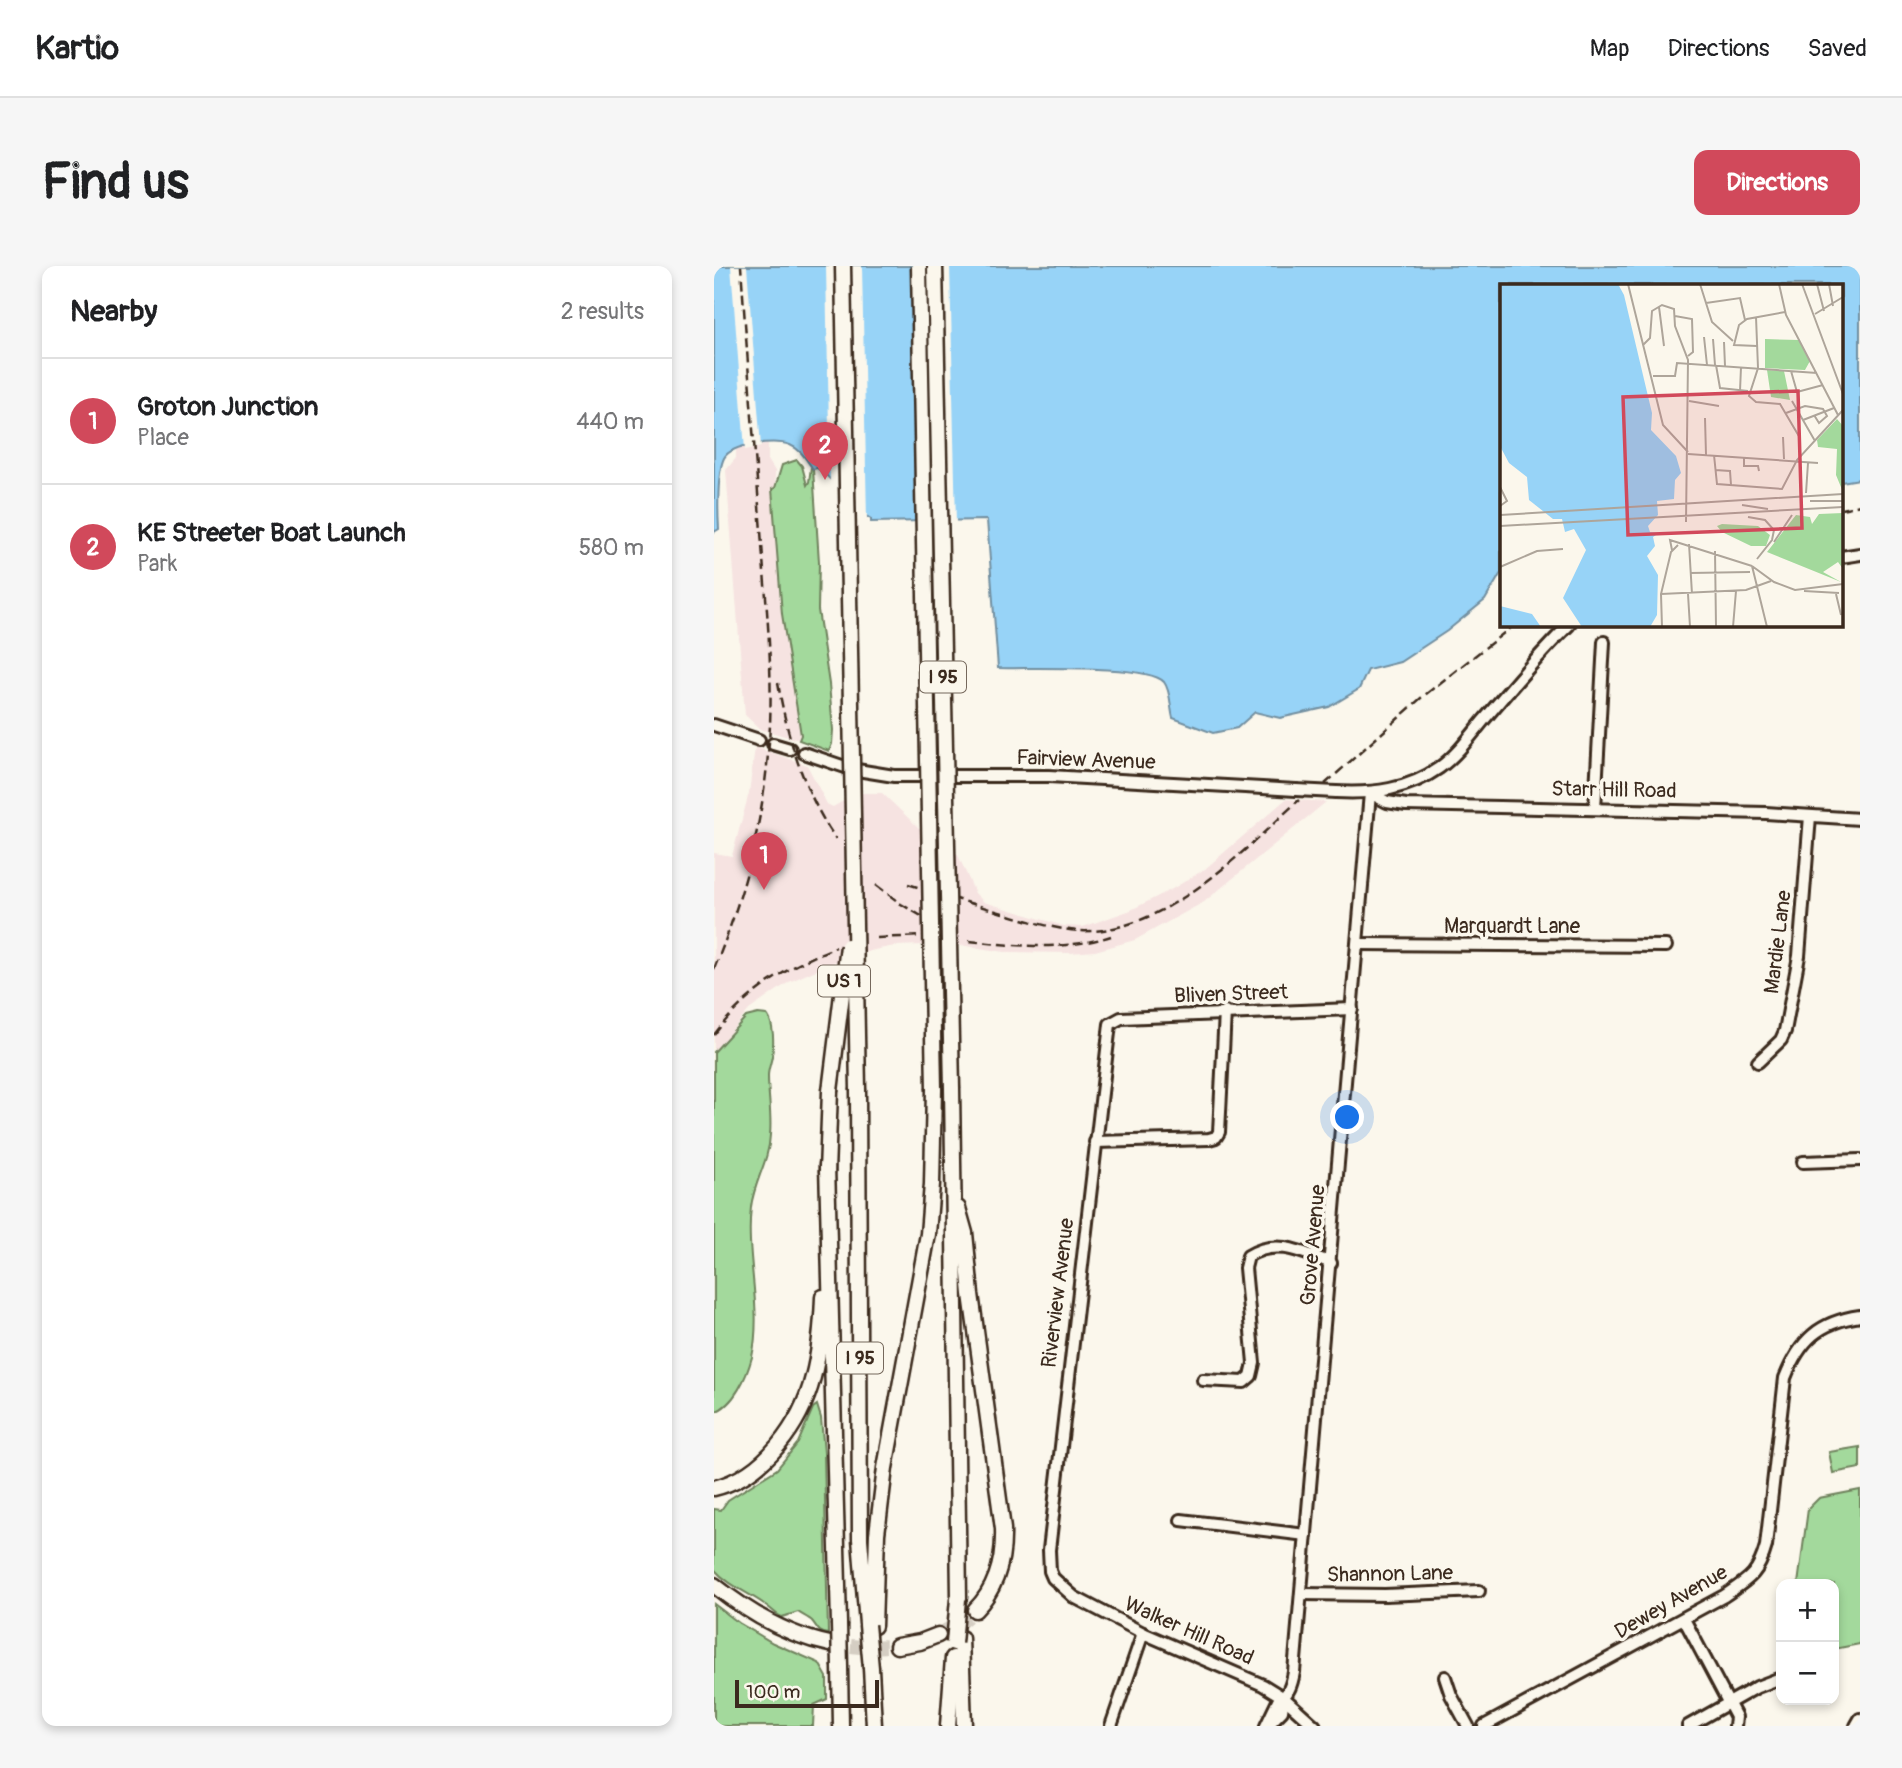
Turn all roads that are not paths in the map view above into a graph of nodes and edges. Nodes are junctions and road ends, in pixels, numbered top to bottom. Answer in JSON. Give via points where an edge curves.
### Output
{"nodes":[{"id":1,"x":843,"y":266,"type":"edge"},
{"id":2,"x":919,"y":266,"type":"edge"},
{"id":3,"x":935,"y":266,"type":"edge"},
{"id":4,"x":1860,"y":554,"type":"edge"},
{"id":5,"x":1842,"y":557,"type":"edge"},
{"id":6,"x":1568,"y":626,"type":"edge"},
{"id":7,"x":1604,"y":642,"type":"dead end"},
{"id":8,"x":714,"y":726,"type":"edge"},
{"id":9,"x":759,"y":740,"type":"dead end"},
{"id":10,"x":773,"y":744,"type":"dead end"},
{"id":11,"x":790,"y":749,"type":"dead end"},
{"id":12,"x":804,"y":753,"type":"dead end"},
{"id":13,"x":1370,"y":793,"type":"junction"},
{"id":14,"x":1595,"y":809,"type":"junction"},
{"id":15,"x":1810,"y":816,"type":"junction"},
{"id":16,"x":1860,"y":819,"type":"edge"},
{"id":17,"x":855,"y":872,"type":"junction"},
{"id":18,"x":1358,"y":944,"type":"junction"},
{"id":19,"x":1666,"y":946,"type":"dead end"},
{"id":20,"x":1352,"y":1009,"type":"junction"},
{"id":21,"x":1225,"y":1012,"type":"junction"},
{"id":22,"x":1112,"y":1022,"type":"joint"},
{"id":23,"x":1758,"y":1062,"type":"dead end"},
{"id":24,"x":1095,"y":1142,"type":"junction"},
{"id":25,"x":1860,"y":1160,"type":"edge"},
{"id":26,"x":1803,"y":1162,"type":"dead end"},
{"id":27,"x":827,"y":1165,"type":"junction"},
{"id":28,"x":952,"y":1191,"type":"junction"},
{"id":29,"x":1331,"y":1263,"type":"junction"},
{"id":30,"x":1860,"y":1316,"type":"edge"},
{"id":31,"x":1203,"y":1380,"type":"dead end"},
{"id":32,"x":714,"y":1488,"type":"edge"},
{"id":33,"x":1181,"y":1520,"type":"dead end"},
{"id":34,"x":1306,"y":1535,"type":"junction"},
{"id":35,"x":1050,"y":1571,"type":"joint"},
{"id":36,"x":714,"y":1585,"type":"edge"},
{"id":37,"x":1479,"y":1591,"type":"dead end"},
{"id":38,"x":1301,"y":1594,"type":"junction"},
{"id":39,"x":975,"y":1609,"type":"tunnel mouth"},
{"id":40,"x":1684,"y":1619,"type":"junction"},
{"id":41,"x":871,"y":1625,"type":"junction"},
{"id":42,"x":1143,"y":1633,"type":"junction"},
{"id":43,"x":938,"y":1635,"type":"tunnel mouth"},
{"id":44,"x":958,"y":1641,"type":"junction"},
{"id":45,"x":830,"y":1644,"type":"tunnel mouth"},
{"id":46,"x":897,"y":1646,"type":"tunnel mouth"},
{"id":47,"x":1445,"y":1677,"type":"dead end"},
{"id":48,"x":1776,"y":1680,"type":"edge"},
{"id":49,"x":1283,"y":1698,"type":"junction"},
{"id":50,"x":1729,"y":1704,"type":"junction"},
{"id":51,"x":1860,"y":1719,"type":"edge"},
{"id":52,"x":841,"y":1726,"type":"edge"},
{"id":53,"x":874,"y":1726,"type":"edge"},
{"id":54,"x":948,"y":1726,"type":"edge"},
{"id":55,"x":964,"y":1726,"type":"edge"},
{"id":56,"x":1111,"y":1726,"type":"edge"},
{"id":57,"x":1267,"y":1726,"type":"edge"},
{"id":58,"x":1315,"y":1726,"type":"edge"},
{"id":59,"x":1468,"y":1726,"type":"edge"},
{"id":60,"x":1484,"y":1726,"type":"edge"},
{"id":61,"x":1688,"y":1726,"type":"edge"},
{"id":62,"x":1735,"y":1726,"type":"edge"},
{"id":63,"x":1856,"y":1726,"type":"edge"}],
"edges":[{"from":1,"to":17,"type":"highway","number":"I 95","bridge":true},
{"from":2,"to":41,"type":"highway","bridge":true,"via":[[932,1184],[928,1234],[885,1468]]},
{"from":3,"to":28,"type":"highway","number":"I 95","bridge":true},
{"from":4,"to":5,"type":"street"},
{"from":6,"to":13,"type":"street","via":[[1441,767],[1411,783]]},
{"from":7,"to":14,"type":"street"},
{"from":8,"to":9,"type":"street"},
{"from":10,"to":11,"type":"street"},
{"from":12,"to":13,"type":"street","name":"Fairview Avenue","bridge":true,"via":[[850,769],[894,776],[1049,776]]},
{"from":13,"to":14,"type":"street","name":"Starr Hill Road","via":[[1406,805]]},
{"from":13,"to":18,"type":"street","name":"Grove Avenue"},
{"from":14,"to":15,"type":"street","name":"Starr Hill Road"},
{"from":15,"to":16,"type":"street","name":"Starr Hill Road"},
{"from":15,"to":23,"type":"street","name":"Mardie Lane","via":[[1799,956],[1786,1031]]},
{"from":17,"to":27,"type":"highway","number":"US 1","bridge":true,"via":[[830,1091]]},
{"from":17,"to":41,"type":"highway","number":"I 95","bridge":true,"via":[[860,1539]]},
{"from":18,"to":19,"type":"street","name":"Marquardt Lane"},
{"from":18,"to":20,"type":"street","name":"Grove Avenue"},
{"from":20,"to":21,"type":"street","name":"Bliven Street"},
{"from":20,"to":29,"type":"street","name":"Grove Avenue"},
{"from":21,"to":22,"type":"street","name":"Bliven Street"},
{"from":21,"to":24,"type":"street","via":[[1216,1137]]},
{"from":22,"to":24,"type":"street","name":"Riverview Avenue"},
{"from":24,"to":35,"type":"street","name":"Riverview Avenue"},
{"from":25,"to":26,"type":"street"},
{"from":27,"to":32,"type":"highway","via":[[821,1331],[811,1383],[790,1427],[766,1459],[739,1479]]},
{"from":27,"to":52,"type":"highway","number":"US 1","bridge":true},
{"from":28,"to":39,"type":"highway","via":[[965,1233],[1003,1529],[998,1571]]},
{"from":28,"to":44,"type":"highway","number":"I 95","bridge":true},
{"from":29,"to":31,"type":"street","via":[[1275,1246],[1248,1256],[1251,1376],[1244,1382]]},
{"from":29,"to":34,"type":"street","name":"Grove Avenue"},
{"from":30,"to":40,"type":"street","name":"Dewey Avenue","via":[[1817,1329],[1794,1356],[1785,1378],[1766,1546],[1755,1575]]},
{"from":33,"to":34,"type":"street"},
{"from":34,"to":38,"type":"street","name":"Grove Avenue"},
{"from":35,"to":42,"type":"street","name":"Walker Hill Road","via":[[1074,1597]]},
{"from":36,"to":45,"type":"highway","via":[[778,1627]]},
{"from":37,"to":38,"type":"street","name":"Shannon Lane"},
{"from":38,"to":49,"type":"street","name":"Grove Avenue","via":[[1293,1679]]},
{"from":40,"to":50,"type":"street"},
{"from":40,"to":60,"type":"street","name":"Dewey Avenue"},
{"from":41,"to":53,"type":"highway","number":"I 95","bridge":true},
{"from":42,"to":49,"type":"street","name":"Walker Hill Road"},
{"from":42,"to":56,"type":"street"},
{"from":43,"to":46,"type":"highway"},
{"from":44,"to":54,"type":"highway"},
{"from":44,"to":55,"type":"highway"},
{"from":47,"to":59,"type":"street"},
{"from":48,"to":50,"type":"street"},
{"from":49,"to":57,"type":"street","name":"Grove Avenue"},
{"from":49,"to":58,"type":"street","name":"Walker Hill Road"},
{"from":50,"to":61,"type":"street"},
{"from":50,"to":62,"type":"street"},
{"from":51,"to":63,"type":"street"}]}
